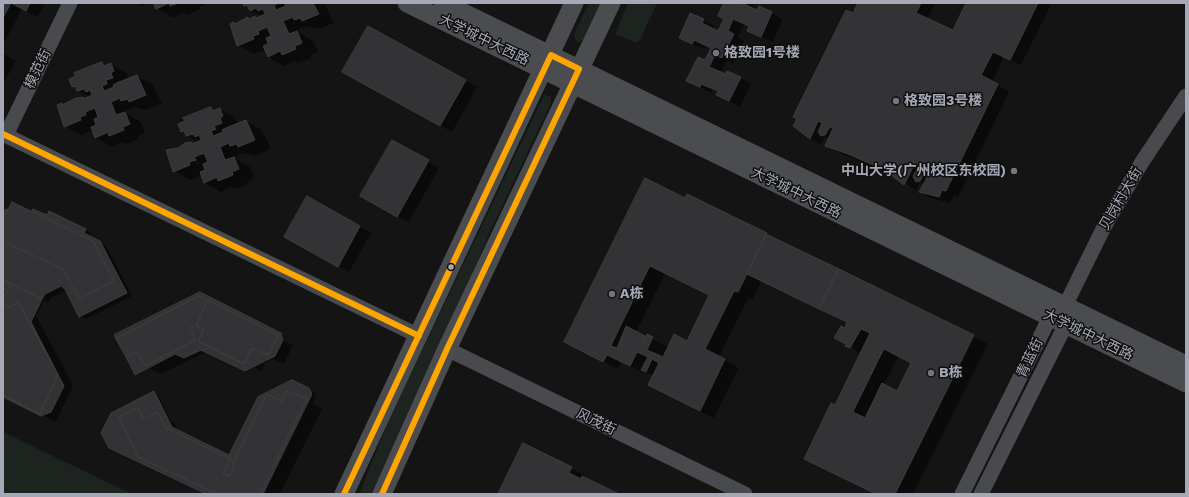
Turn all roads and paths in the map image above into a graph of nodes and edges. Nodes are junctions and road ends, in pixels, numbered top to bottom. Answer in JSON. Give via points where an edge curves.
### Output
{"nodes":[{"id":1,"x":70,"y":3,"type":"edge"},
{"id":2,"x":407,"y":3,"type":"edge"},
{"id":3,"x":443,"y":3,"type":"edge"},
{"id":4,"x":574,"y":3,"type":"edge"},
{"id":5,"x":611,"y":3,"type":"edge"},
{"id":6,"x":547,"y":63,"type":"junction"},
{"id":7,"x":576,"y":76,"type":"junction"},
{"id":8,"x":1186,"y":96,"type":"edge"},
{"id":9,"x":4,"y":134,"type":"edge"},
{"id":10,"x":1060,"y":316,"type":"junction"},
{"id":11,"x":419,"y":336,"type":"junction"},
{"id":12,"x":447,"y":350,"type":"junction"},
{"id":13,"x":1186,"y":365,"type":"edge"},
{"id":14,"x":1186,"y":383,"type":"edge"},
{"id":15,"x":344,"y":494,"type":"edge"},
{"id":16,"x":382,"y":494,"type":"edge"},
{"id":17,"x":745,"y":494,"type":"edge"},
{"id":18,"x":962,"y":494,"type":"edge"},
{"id":19,"x":981,"y":494,"type":"edge"}],
"edges":[{"from":1,"to":9,"type":"street","name":"模范街"},
{"from":2,"to":6,"type":"main road","name":"大学城中大西路"},
{"from":3,"to":6,"type":"main road","name":"大学城中大西路"},
{"from":4,"to":6,"type":"main road"},
{"from":5,"to":7,"type":"main road"},
{"from":6,"to":7,"type":"main road","name":"大学城中大西路"},
{"from":6,"to":11,"type":"main road"},
{"from":7,"to":10,"type":"main road","name":"大学城中大西路"},
{"from":7,"to":12,"type":"main road"},
{"from":8,"to":10,"type":"street","name":"贝岗村大街","via":[[1142,162],[1104,227]]},
{"from":9,"to":11,"type":"street"},
{"from":10,"to":13,"type":"main road","name":"大学城中大西路"},
{"from":10,"to":14,"type":"main road","name":"大学城中大西路"},
{"from":10,"to":18,"type":"street","name":"青蓝街"},
{"from":10,"to":19,"type":"street","name":"青蓝街"},
{"from":11,"to":15,"type":"main road"},
{"from":12,"to":16,"type":"main road"},
{"from":12,"to":17,"type":"street","name":"风茂街"}]}
